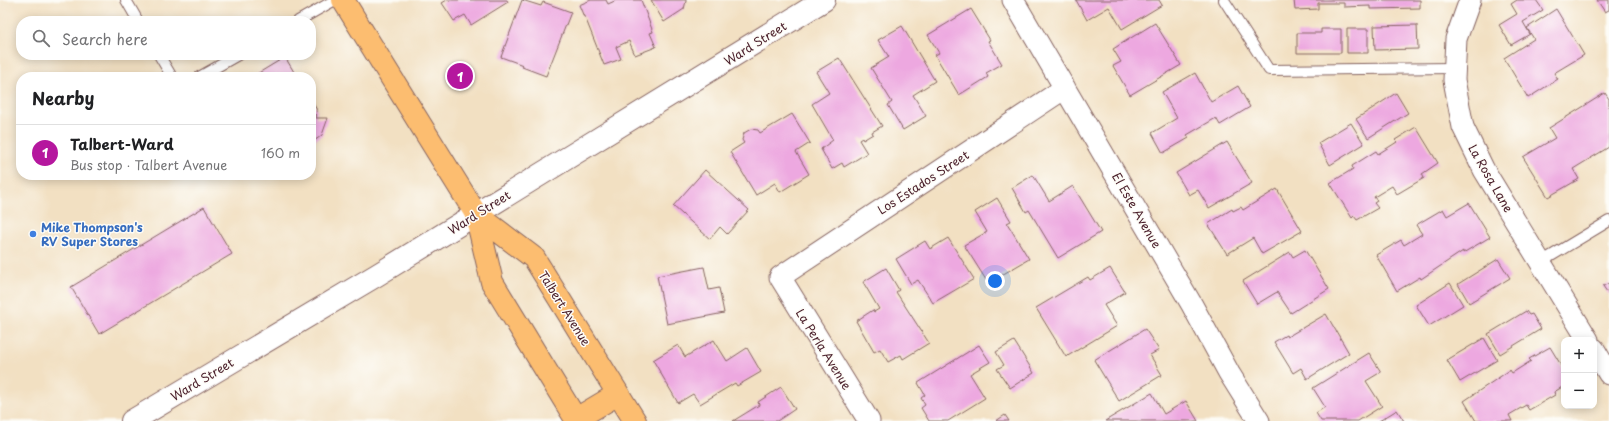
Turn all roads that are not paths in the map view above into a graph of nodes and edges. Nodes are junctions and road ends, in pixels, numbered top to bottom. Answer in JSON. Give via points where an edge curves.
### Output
{"nodes":[{"id":1,"x":126,"y":0,"type":"edge"},
{"id":2,"x":335,"y":0,"type":"edge"},
{"id":3,"x":343,"y":0,"type":"edge"},
{"id":4,"x":824,"y":0,"type":"edge"},
{"id":5,"x":1013,"y":0,"type":"edge"},
{"id":6,"x":1224,"y":0,"type":"edge"},
{"id":7,"x":1470,"y":0,"type":"edge"},
{"id":8,"x":135,"y":16,"type":"edge"},
{"id":9,"x":307,"y":16,"type":"edge"},
{"id":10,"x":162,"y":60,"type":"edge"},
{"id":11,"x":229,"y":60,"type":"edge"},
{"id":12,"x":1454,"y":68,"type":"junction"},
{"id":13,"x":169,"y":72,"type":"edge"},
{"id":14,"x":208,"y":72,"type":"edge"},
{"id":15,"x":1066,"y":88,"type":"junction"},
{"id":16,"x":476,"y":214,"type":"junction"},
{"id":17,"x":1609,"y":221,"type":"edge"},
{"id":18,"x":1541,"y":262,"type":"junction"},
{"id":19,"x":780,"y":277,"type":"joint"},
{"id":20,"x":1586,"y":337,"type":"edge"},
{"id":21,"x":1597,"y":354,"type":"edge"},
{"id":22,"x":1609,"y":374,"type":"edge"},
{"id":23,"x":618,"y":394,"type":"junction"},
{"id":24,"x":576,"y":420,"type":"edge"},
{"id":25,"x":132,"y":421,"type":"edge"},
{"id":26,"x":635,"y":421,"type":"edge"},
{"id":27,"x":869,"y":421,"type":"edge"},
{"id":28,"x":1259,"y":421,"type":"edge"}],
"edges":[{"from":1,"to":8,"type":"lane"},
{"from":2,"to":9,"type":"lane"},
{"from":3,"to":16,"type":"main road","name":"Talbert Avenue"},
{"from":4,"to":16,"type":"street","name":"Ward Street"},
{"from":5,"to":15,"type":"street","name":"El Este Avenue"},
{"from":6,"to":12,"type":"lane","via":[[1269,70]]},
{"from":7,"to":12,"type":"street","name":"La Rosa Lane","via":[[1456,39]]},
{"from":10,"to":13,"type":"lane"},
{"from":11,"to":14,"type":"lane"},
{"from":12,"to":18,"type":"street","name":"La Rosa Lane","via":[[1463,127],[1484,170]]},
{"from":15,"to":19,"type":"street","name":"Los Estados Street"},
{"from":15,"to":28,"type":"street","name":"El Este Avenue"},
{"from":16,"to":23,"type":"main road","name":"Talbert Avenue","via":[[534,258]]},
{"from":16,"to":24,"type":"main road","name":"Talbert Avenue","via":[[492,282]]},
{"from":16,"to":25,"type":"street","name":"Ward Street"},
{"from":17,"to":18,"type":"lane"},
{"from":18,"to":20,"type":"street","name":"La Rosa Lane"},
{"from":19,"to":27,"type":"street","name":"La Perla Avenue"},
{"from":21,"to":22,"type":"street"},
{"from":23,"to":24,"type":"main road"},
{"from":23,"to":26,"type":"main road","name":"Talbert Avenue"}]}
